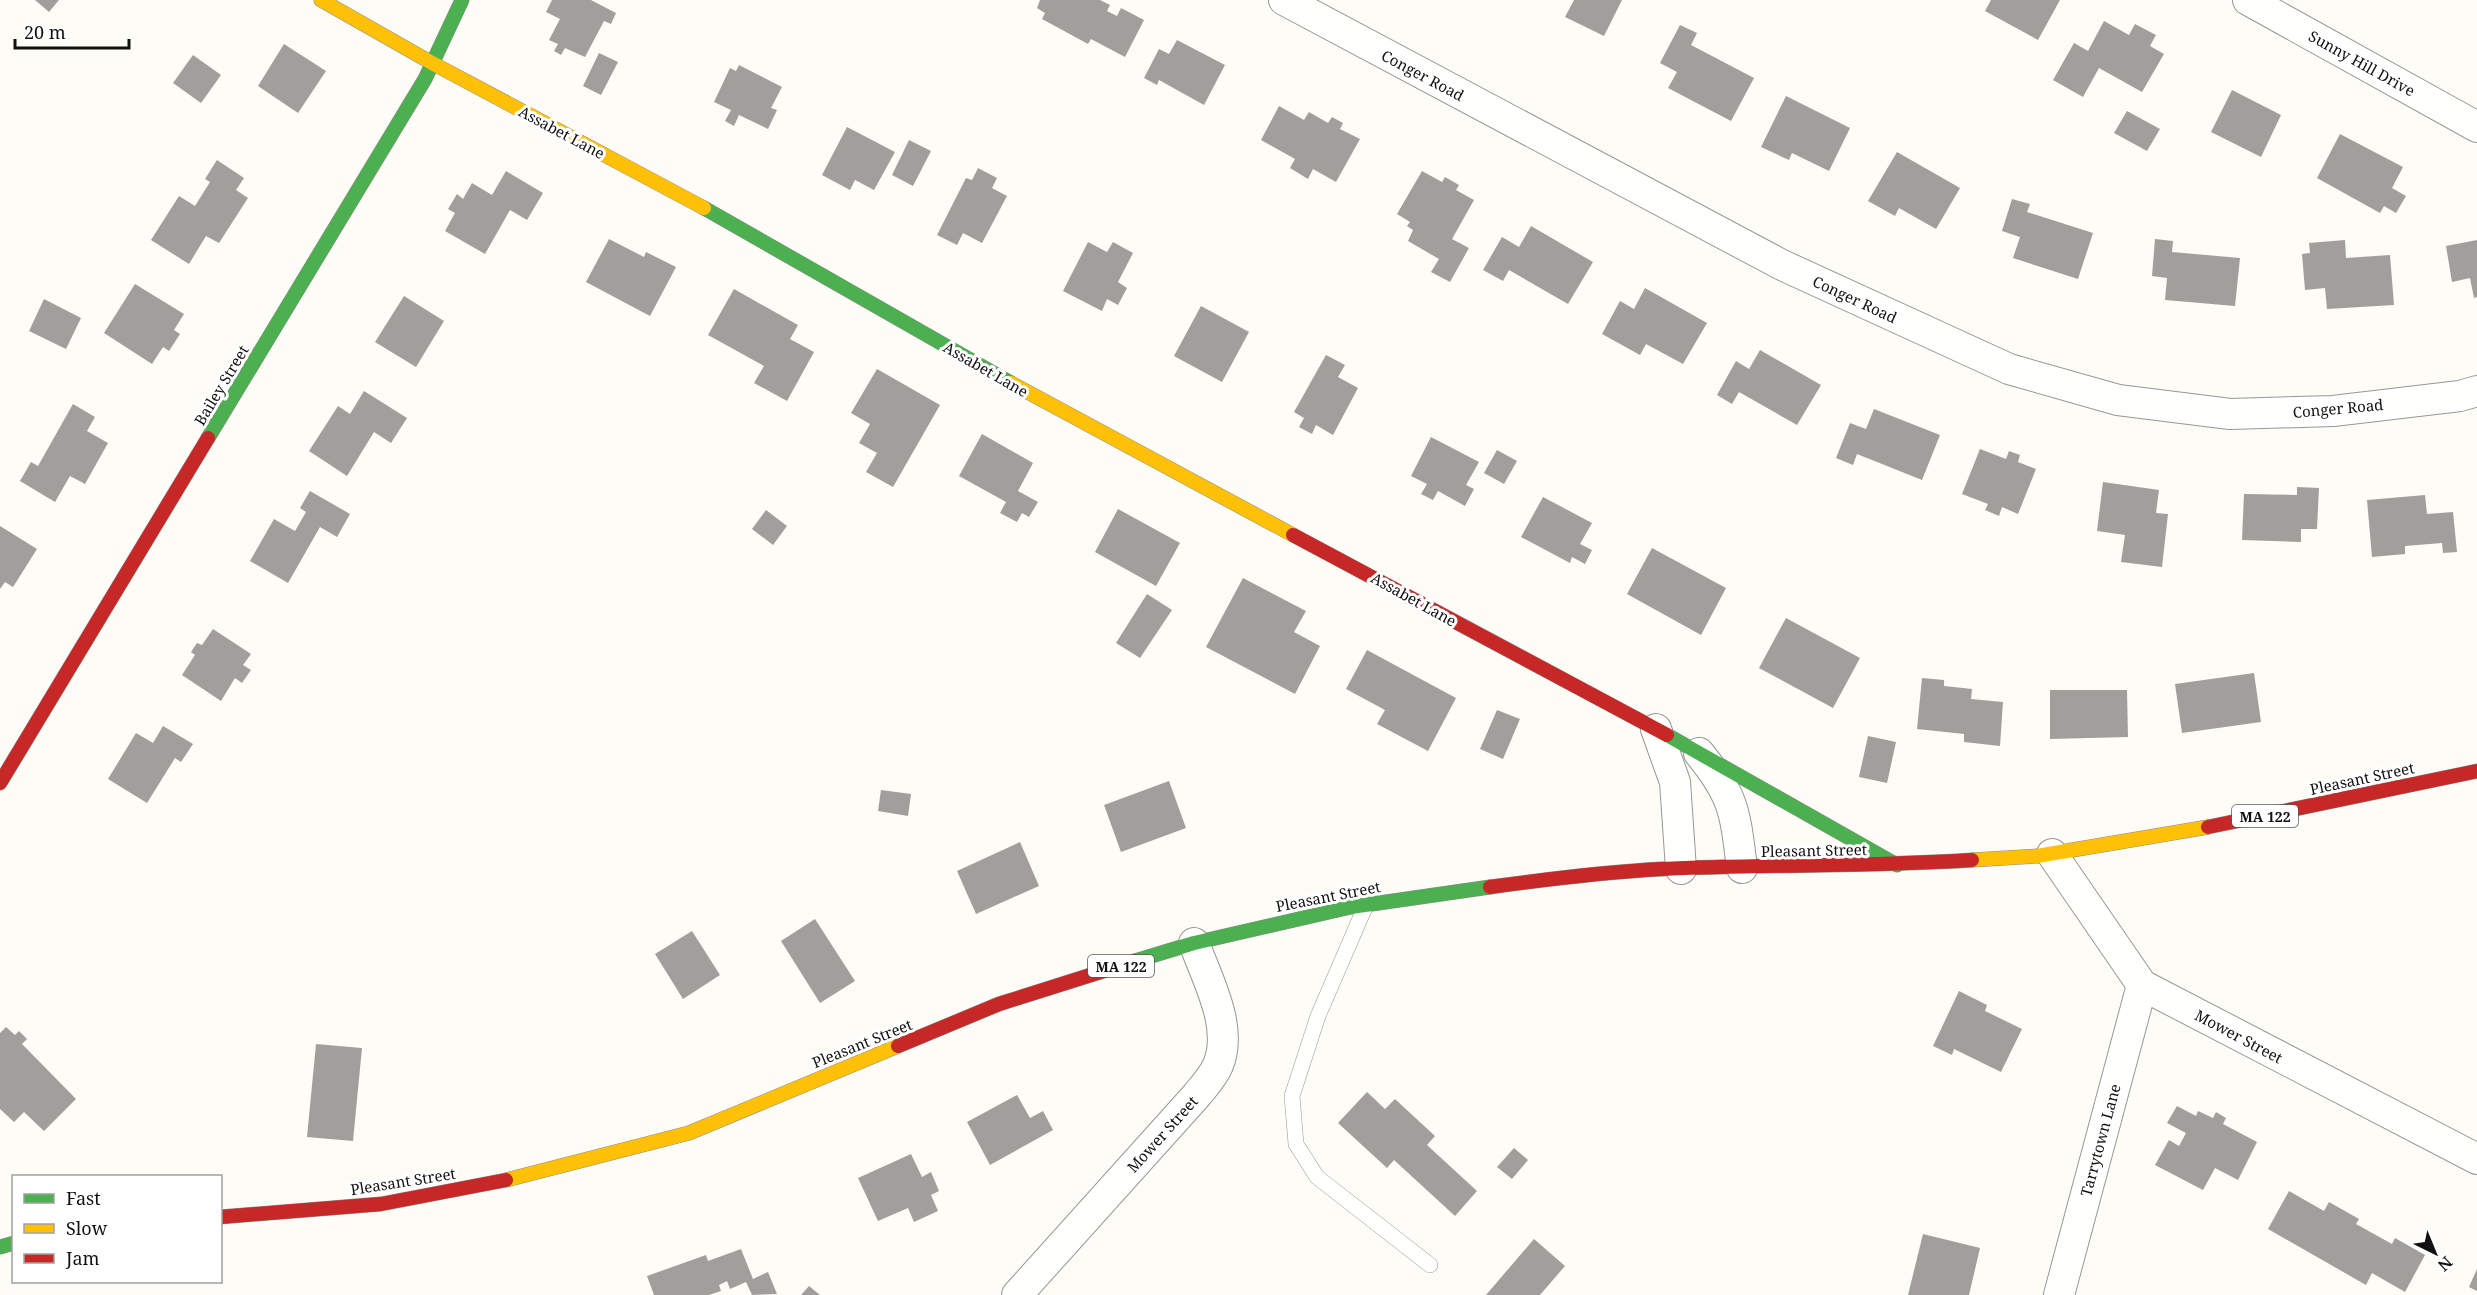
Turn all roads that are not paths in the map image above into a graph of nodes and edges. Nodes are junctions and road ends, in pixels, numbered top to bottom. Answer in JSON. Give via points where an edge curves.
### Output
{"nodes":[{"id":1,"x":321,"y":0,"type":"edge"},
{"id":2,"x":462,"y":0,"type":"edge"},
{"id":3,"x":1284,"y":0,"type":"edge"},
{"id":4,"x":2248,"y":0,"type":"edge"},
{"id":5,"x":432,"y":63,"type":"junction"},
{"id":6,"x":2477,"y":127,"type":"edge"},
{"id":7,"x":2477,"y":390,"type":"edge"},
{"id":8,"x":1656,"y":729,"type":"junction"},
{"id":9,"x":1699,"y":753,"type":"junction"},
{"id":10,"x":2477,"y":771,"type":"edge"},
{"id":11,"x":0,"y":783,"type":"edge"},
{"id":12,"x":2052,"y":854,"type":"junction"},
{"id":13,"x":1897,"y":865,"type":"junction"},
{"id":14,"x":1742,"y":868,"type":"junction"},
{"id":15,"x":1681,"y":869,"type":"junction"},
{"id":16,"x":1366,"y":905,"type":"junction"},
{"id":17,"x":1194,"y":943,"type":"junction"},
{"id":18,"x":2142,"y":985,"type":"junction"},
{"id":19,"x":2477,"y":1160,"type":"edge"},
{"id":20,"x":222,"y":1216,"type":"edge"},
{"id":21,"x":1430,"y":1265,"type":"dead end"},
{"id":22,"x":1017,"y":1295,"type":"edge"},
{"id":23,"x":2059,"y":1295,"type":"edge"}],
"edges":[{"from":1,"to":5,"type":"street","name":"Assabet Lane"},
{"from":2,"to":5,"type":"street","name":"Bailey Street"},
{"from":3,"to":7,"type":"street","name":"Conger Road","via":[[1782,265],[2009,369],[2118,400],[2230,414],[2333,411],[2460,396]]},
{"from":4,"to":6,"type":"street","name":"Sunny Hill Drive"},
{"from":5,"to":8,"type":"street","name":"Assabet Lane","via":[[709,211],[1039,399]]},
{"from":5,"to":11,"type":"street","name":"Bailey Street"},
{"from":8,"to":9,"type":"street","name":"Assabet Lane"},
{"from":8,"to":15,"type":"street","via":[[1675,782]]},
{"from":9,"to":13,"type":"street","name":"Assabet Lane"},
{"from":9,"to":14,"type":"street","name":"Assabet Lane","via":[[1728,793]]},
{"from":10,"to":12,"type":"street","name":"Pleasant Street","number":"MA 122","via":[[2236,822]]},
{"from":12,"to":13,"type":"street","name":"Pleasant Street","number":"MA 122"},
{"from":12,"to":18,"type":"street","name":"Mower Street"},
{"from":13,"to":14,"type":"street","name":"Pleasant Street","number":"MA 122"},
{"from":14,"to":15,"type":"street","name":"Pleasant Street","number":"MA 122"},
{"from":15,"to":16,"type":"street","name":"Pleasant Street","number":"MA 122","via":[[1586,874]]},
{"from":16,"to":17,"type":"street","name":"Pleasant Street","number":"MA 122"},
{"from":16,"to":21,"type":"lane","via":[[1318,1016],[1292,1096],[1296,1144],[1317,1177]]},
{"from":17,"to":20,"type":"street","name":"Pleasant Street","number":"MA 122","via":[[999,1004],[689,1133],[537,1174],[381,1204]]},
{"from":17,"to":22,"type":"street","name":"Mower Street","via":[[1220,1017],[1223,1042],[1218,1065],[1196,1096]]},
{"from":18,"to":19,"type":"street","name":"Mower Street"},
{"from":18,"to":23,"type":"street","name":"Tarrytown Lane"}]}
